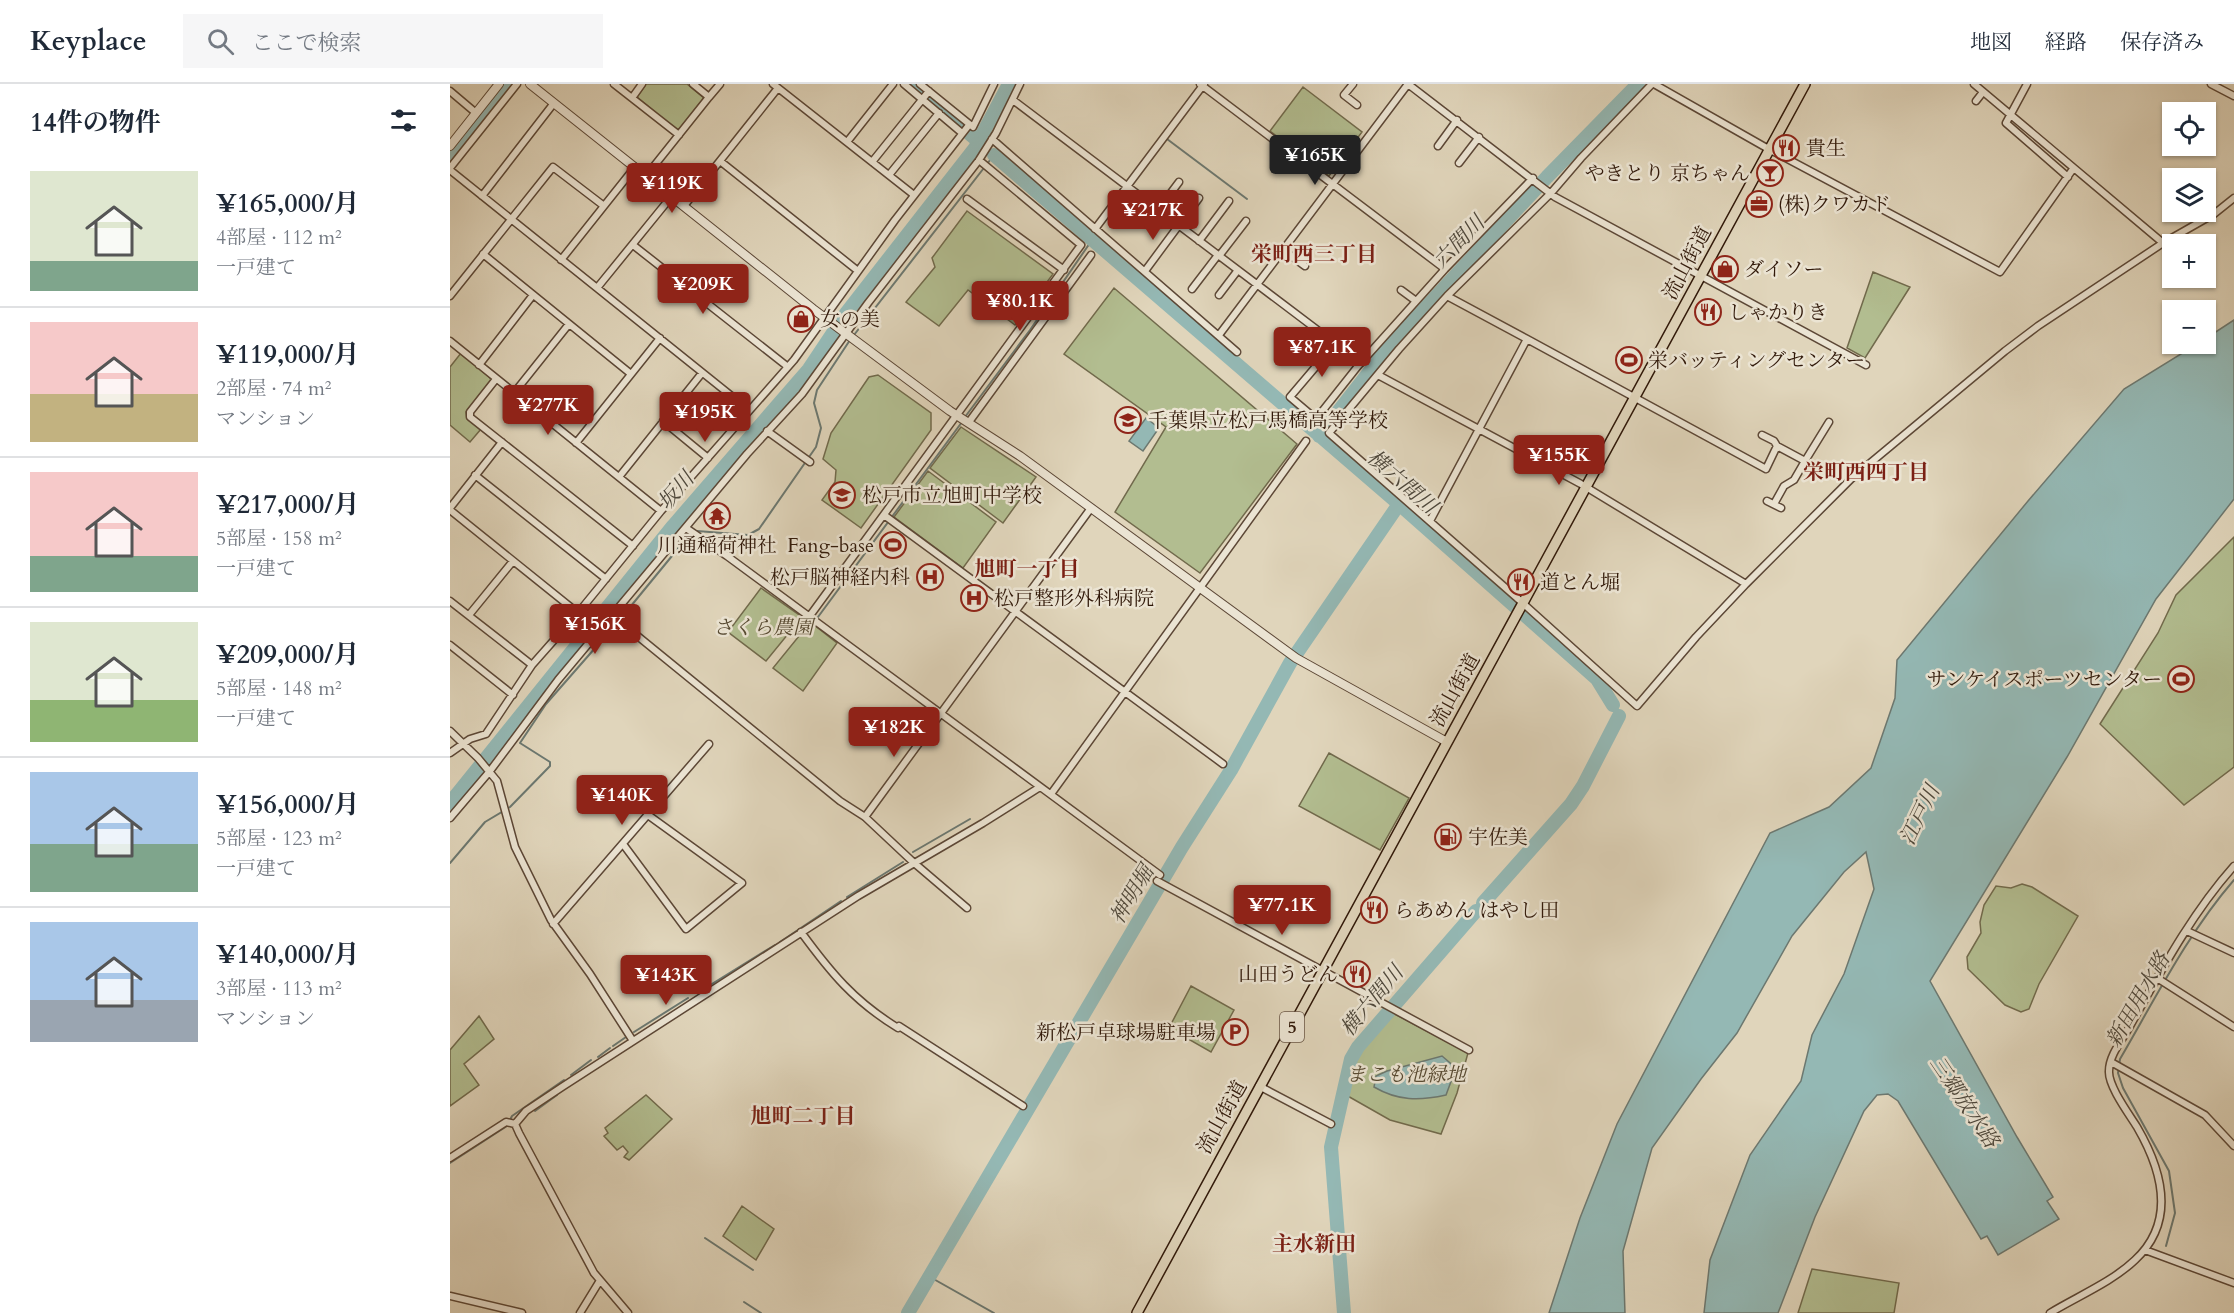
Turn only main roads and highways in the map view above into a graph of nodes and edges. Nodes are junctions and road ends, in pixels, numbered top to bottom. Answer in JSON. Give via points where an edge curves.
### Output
{"nodes":[{"id":1,"x":1805,"y":84,"type":"edge"},
{"id":2,"x":1137,"y":1313,"type":"edge"}],
"edges":[{"from":1,"to":2,"type":"main road","name":"流山街道","number":"5"}]}
